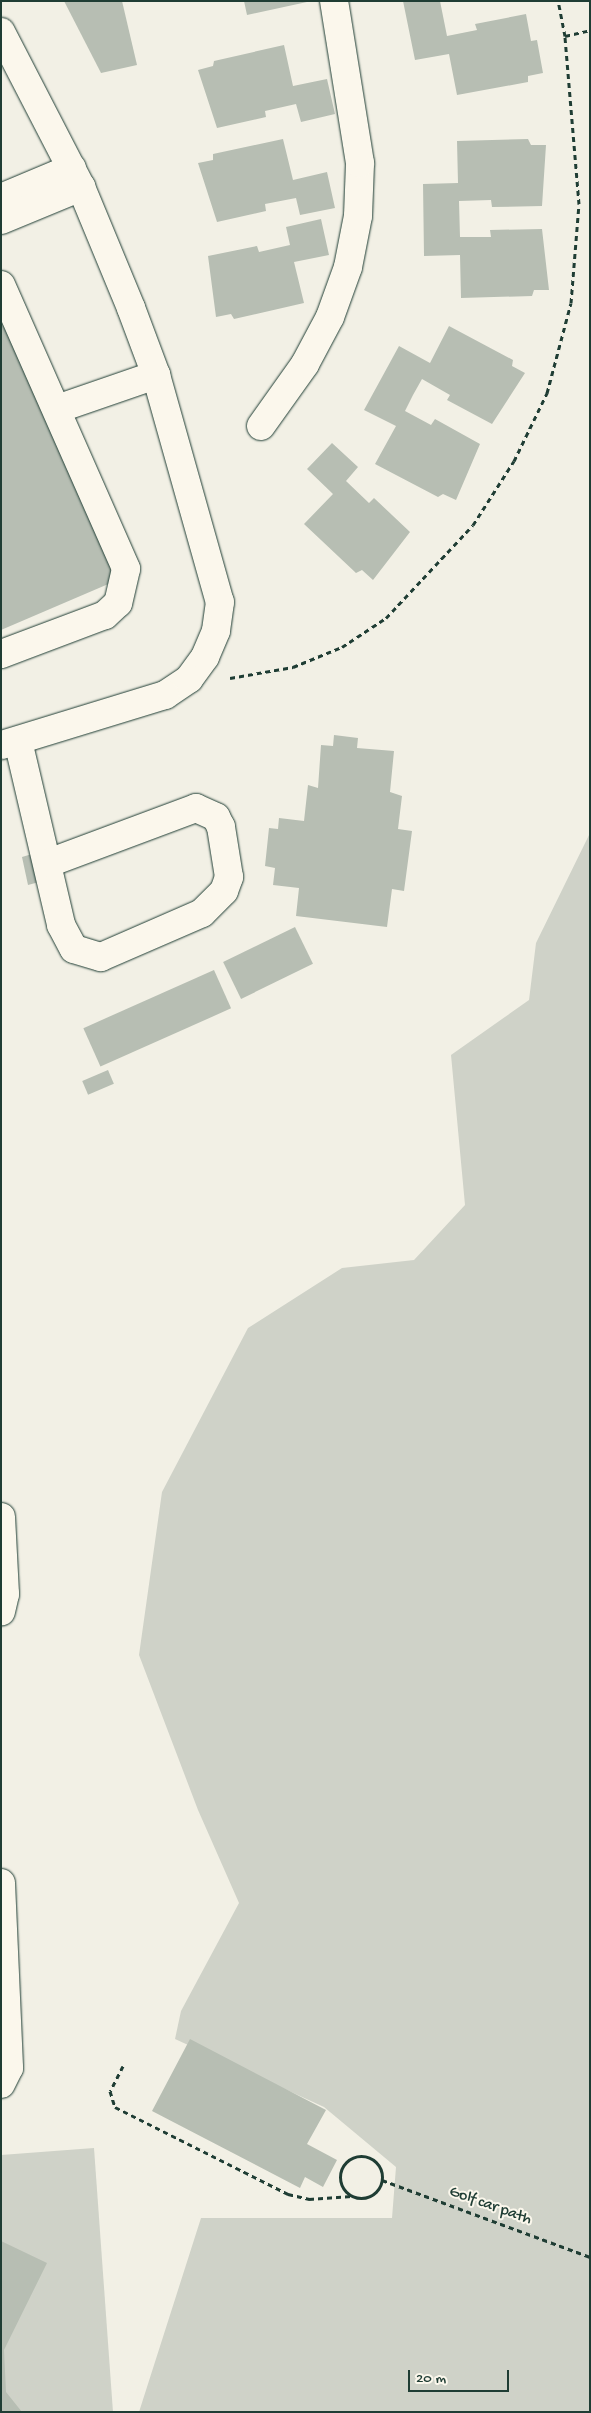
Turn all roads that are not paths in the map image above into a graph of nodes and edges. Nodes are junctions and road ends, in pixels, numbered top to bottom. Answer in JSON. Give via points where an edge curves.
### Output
{"nodes":[{"id":1,"x":334,"y":1,"type":"edge"},
{"id":2,"x":1,"y":32,"type":"edge"},
{"id":3,"x":76,"y":177,"type":"junction"},
{"id":4,"x":1,"y":198,"type":"edge"},
{"id":5,"x":1,"y":220,"type":"edge"},
{"id":6,"x":1,"y":285,"type":"edge"},
{"id":7,"x":156,"y":375,"type":"junction"},
{"id":8,"x":57,"y":410,"type":"junction"},
{"id":9,"x":262,"y":426,"type":"dead end"},
{"id":10,"x":1,"y":654,"type":"edge"},
{"id":11,"x":10,"y":743,"type":"edge"},
{"id":12,"x":49,"y":864,"type":"junction"},
{"id":13,"x":1,"y":1517,"type":"edge"},
{"id":14,"x":1,"y":1612,"type":"edge"},
{"id":15,"x":1,"y":1883,"type":"edge"},
{"id":16,"x":1,"y":2084,"type":"edge"}],
"edges":[{"from":1,"to":9,"type":"street","via":[[358,145],[358,216],[348,267],[330,317],[305,364]]},
{"from":2,"to":3,"type":"street"},
{"from":3,"to":4,"type":"street"},
{"from":3,"to":5,"type":"street"},
{"from":3,"to":7,"type":"street"},
{"from":6,"to":8,"type":"street"},
{"from":7,"to":8,"type":"street"},
{"from":7,"to":11,"type":"street","via":[[220,602],[216,631],[189,679],[139,706]]},
{"from":8,"to":10,"type":"street","via":[[121,552],[126,569],[125,587],[105,615]]},
{"from":11,"to":12,"type":"street"},
{"from":12,"to":12,"type":"street","via":[[66,938],[80,952],[101,957],[202,913],[224,891],[230,877],[221,827],[206,810],[196,808]]},
{"from":13,"to":14,"type":"street","via":[[5,1594]]},
{"from":15,"to":16,"type":"street","via":[[9,2068]]}]}
